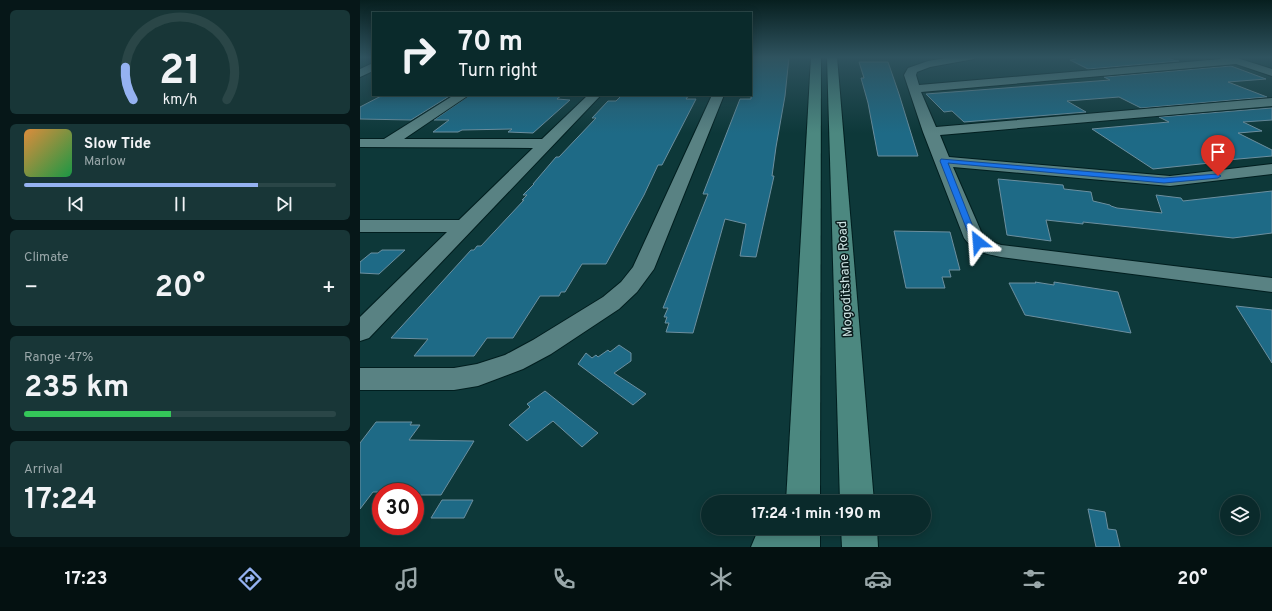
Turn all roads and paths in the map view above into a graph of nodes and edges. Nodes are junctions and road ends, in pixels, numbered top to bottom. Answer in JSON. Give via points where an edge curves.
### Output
{"nodes":[{"id":1,"x":815,"y":83,"type":"edge"},
{"id":2,"x":833,"y":83,"type":"edge"},
{"id":3,"x":912,"y":83,"type":"edge"},
{"id":4,"x":992,"y":83,"type":"edge"},
{"id":5,"x":914,"y":89,"type":"junction"},
{"id":6,"x":461,"y":96,"type":"edge"},
{"id":7,"x":594,"y":96,"type":"edge"},
{"id":8,"x":718,"y":96,"type":"edge"},
{"id":9,"x":1272,"y":102,"type":"edge"},
{"id":10,"x":930,"y":132,"type":"junction"},
{"id":11,"x":360,"y":143,"type":"edge"},
{"id":12,"x":387,"y":144,"type":"junction"},
{"id":13,"x":546,"y":144,"type":"junction"},
{"id":14,"x":944,"y":161,"type":"junction"},
{"id":15,"x":1272,"y":169,"type":"edge"},
{"id":16,"x":360,"y":226,"type":"edge"},
{"id":17,"x":465,"y":226,"type":"junction"},
{"id":18,"x":1272,"y":285,"type":"edge"},
{"id":19,"x":360,"y":332,"type":"edge"},
{"id":20,"x":360,"y":380,"type":"edge"},
{"id":21,"x":800,"y":494,"type":"edge"},
{"id":22,"x":857,"y":495,"type":"edge"},
{"id":23,"x":776,"y":535,"type":"edge"},
{"id":24,"x":802,"y":535,"type":"edge"},
{"id":25,"x":859,"y":535,"type":"edge"},
{"id":26,"x":769,"y":547,"type":"edge"},
{"id":27,"x":802,"y":547,"type":"edge"},
{"id":28,"x":860,"y":547,"type":"edge"}],
"edges":[{"from":1,"to":21,"type":"main road"},
{"from":2,"to":22,"type":"main road","name":"Mogoditshane Road"},
{"from":3,"to":5,"type":"street"},
{"from":4,"to":5,"type":"street"},
{"from":5,"to":10,"type":"street"},
{"from":6,"to":12,"type":"street"},
{"from":7,"to":13,"type":"street"},
{"from":8,"to":20,"type":"street","via":[[643,270],[611,303],[514,362],[478,374],[454,379]]},
{"from":9,"to":10,"type":"street"},
{"from":10,"to":14,"type":"street"},
{"from":11,"to":12,"type":"street"},
{"from":12,"to":13,"type":"street"},
{"from":13,"to":17,"type":"street"},
{"from":14,"to":15,"type":"street","via":[[1170,181]]},
{"from":14,"to":18,"type":"street","via":[[974,238],[991,249]]},
{"from":16,"to":17,"type":"street"},
{"from":17,"to":19,"type":"street"},
{"from":23,"to":26,"type":"main road"},
{"from":24,"to":27,"type":"main road"},
{"from":25,"to":28,"type":"main road"}]}
